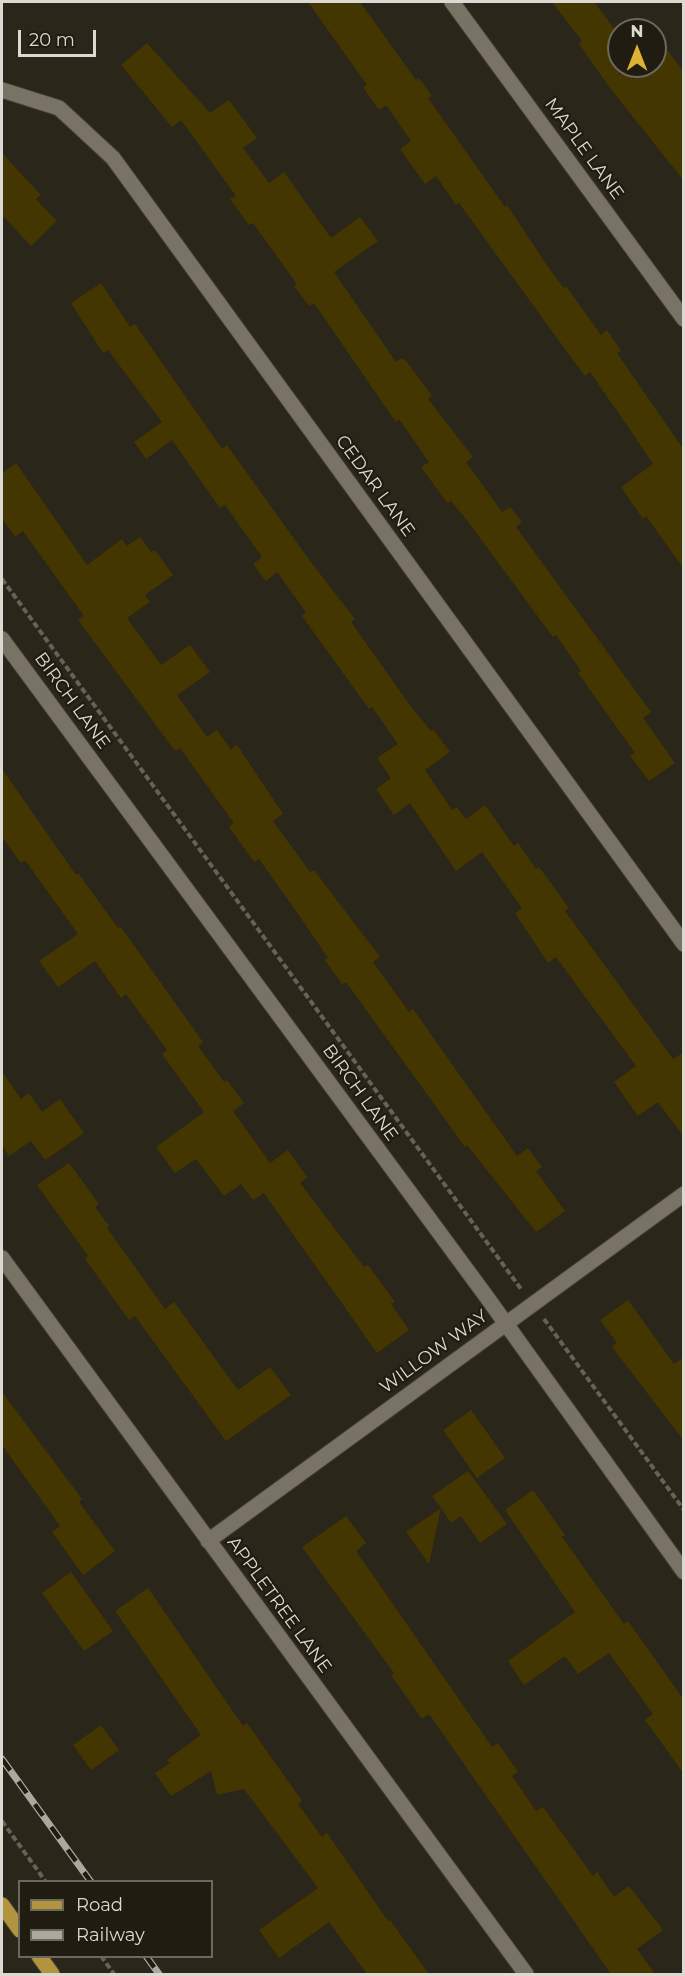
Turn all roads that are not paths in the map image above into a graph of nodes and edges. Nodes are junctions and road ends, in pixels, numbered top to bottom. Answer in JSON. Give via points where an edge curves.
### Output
{"nodes":[{"id":1,"x":452,"y":2,"type":"edge"},
{"id":2,"x":2,"y":90,"type":"edge"},
{"id":3,"x":684,"y":319,"type":"edge"},
{"id":4,"x":2,"y":639,"type":"edge"},
{"id":5,"x":684,"y":944,"type":"edge"},
{"id":6,"x":684,"y":1194,"type":"edge"},
{"id":7,"x":2,"y":1258,"type":"edge"},
{"id":8,"x":506,"y":1323,"type":"junction"},
{"id":9,"x":208,"y":1541,"type":"junction"},
{"id":10,"x":684,"y":1572,"type":"edge"},
{"id":11,"x":2,"y":1905,"type":"edge"},
{"id":12,"x":18,"y":1927,"type":"edge"},
{"id":13,"x":40,"y":1958,"type":"edge"},
{"id":14,"x":52,"y":1974,"type":"edge"},
{"id":15,"x":526,"y":1974,"type":"edge"}],
"edges":[{"from":1,"to":3,"type":"street","name":"MAPLE LANE"},
{"from":2,"to":5,"type":"street","name":"CEDAR LANE","via":[[59,108],[113,158]]},
{"from":4,"to":8,"type":"street","name":"BIRCH LANE"},
{"from":6,"to":8,"type":"street","name":"WILLOW WAY"},
{"from":7,"to":9,"type":"street","name":"APPLETREE LANE"},
{"from":8,"to":9,"type":"street","name":"WILLOW WAY"},
{"from":8,"to":10,"type":"street","name":"BIRCH LANE"},
{"from":9,"to":15,"type":"street","name":"APPLETREE LANE"},
{"from":11,"to":12,"type":"main road"},
{"from":13,"to":14,"type":"main road"}]}
